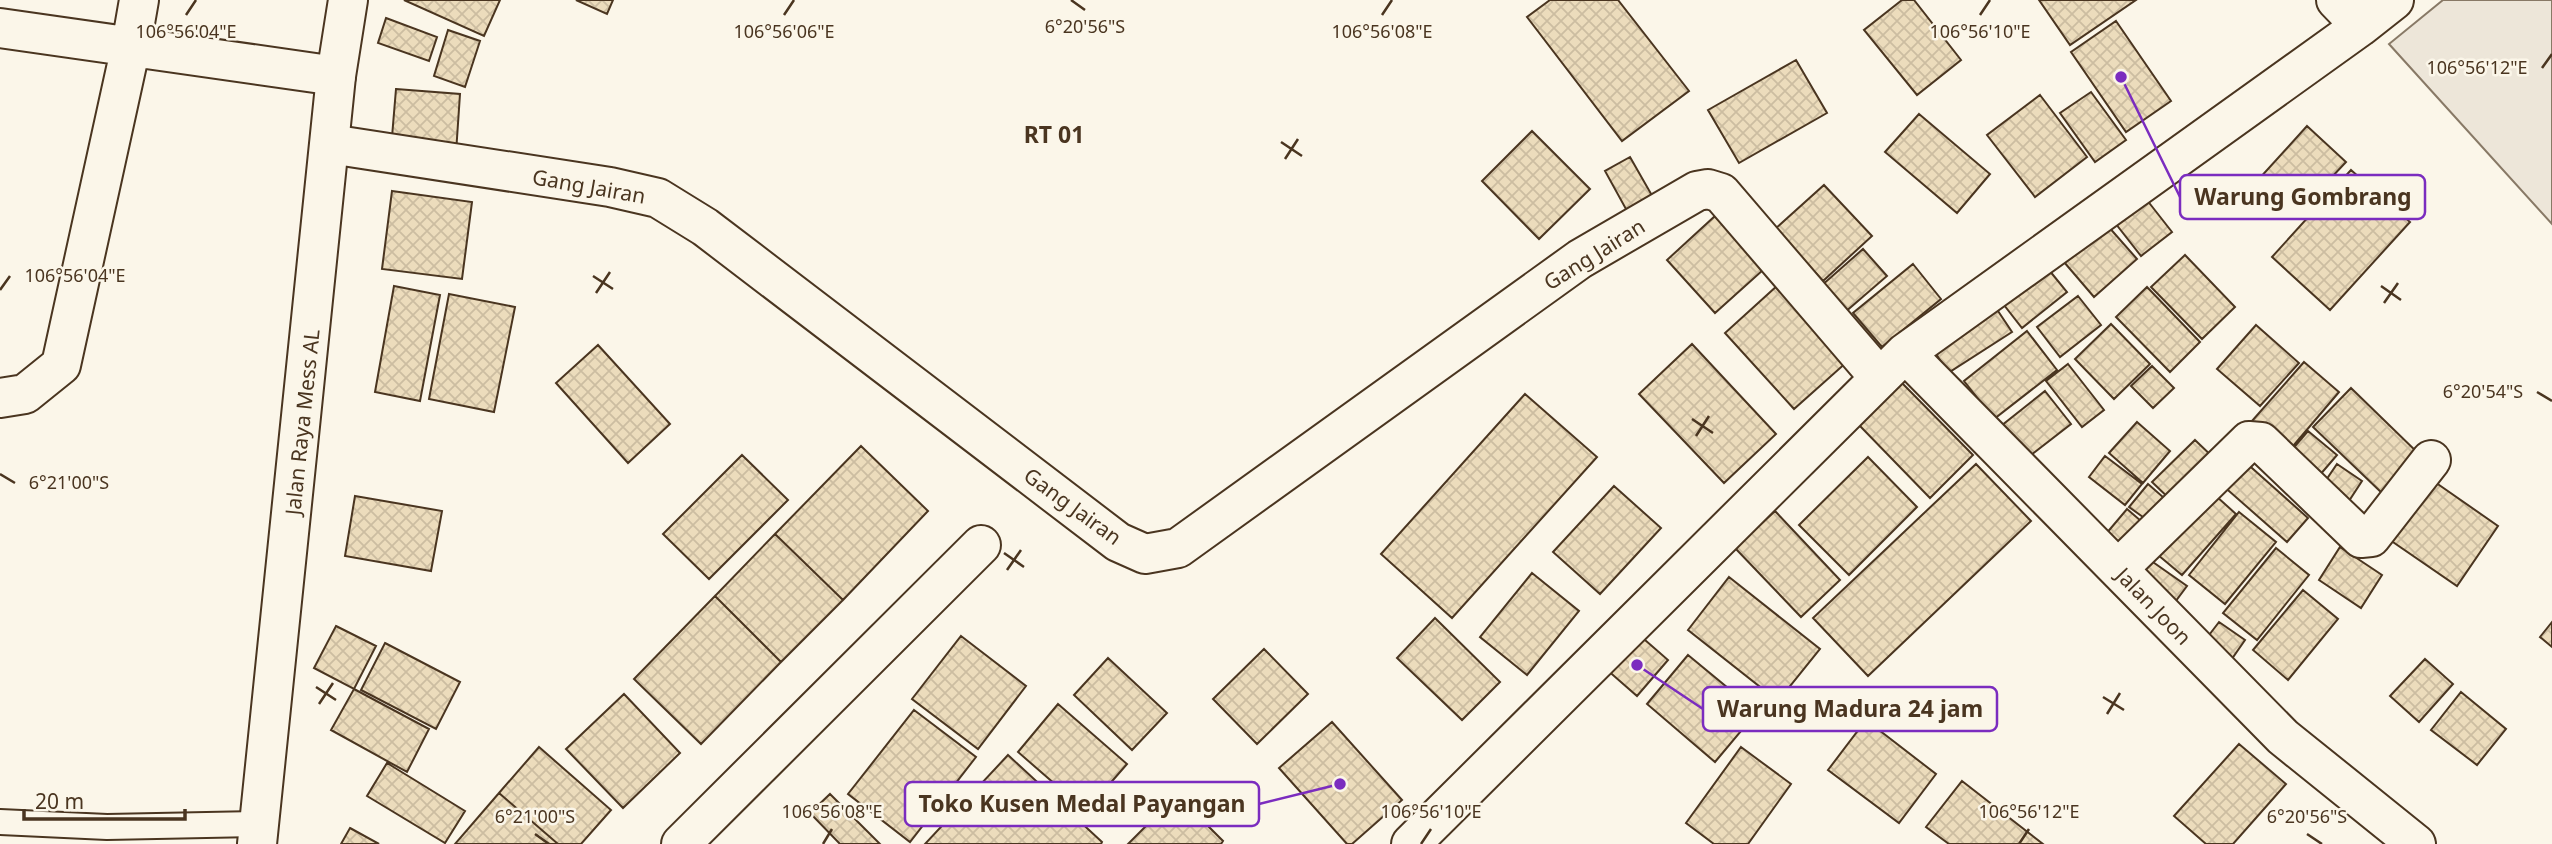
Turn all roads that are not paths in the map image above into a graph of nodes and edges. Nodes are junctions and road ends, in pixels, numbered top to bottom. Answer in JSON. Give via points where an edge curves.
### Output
{"nodes":[{"id":1,"x":139,"y":0,"type":"edge"},
{"id":2,"x":348,"y":0,"type":"edge"},
{"id":3,"x":2394,"y":0,"type":"edge"},
{"id":4,"x":2349,"y":13,"type":"edge"},
{"id":5,"x":0,"y":28,"type":"edge"},
{"id":6,"x":131,"y":46,"type":"junction"},
{"id":7,"x":337,"y":76,"type":"junction"},
{"id":8,"x":330,"y":144,"type":"junction"},
{"id":9,"x":1892,"y":365,"type":"junction"},
{"id":10,"x":0,"y":398,"type":"edge"},
{"id":11,"x":2431,"y":460,"type":"dead end"},
{"id":12,"x":981,"y":545,"type":"dead end"},
{"id":13,"x":2119,"y":569,"type":"junction"},
{"id":14,"x":0,"y":822,"type":"edge"},
{"id":15,"x":258,"y":834,"type":"edge"},
{"id":16,"x":107,"y":836,"type":"edge"},
{"id":17,"x":681,"y":844,"type":"edge"},
{"id":18,"x":1411,"y":844,"type":"edge"},
{"id":19,"x":2416,"y":844,"type":"edge"}],
"edges":[{"from":1,"to":6,"type":"street"},
{"from":2,"to":7,"type":"street","name":"Jalan Raya Mess AL"},
{"from":3,"to":4,"type":"street"},
{"from":4,"to":9,"type":"street"},
{"from":5,"to":6,"type":"street"},
{"from":6,"to":7,"type":"street"},
{"from":6,"to":10,"type":"street","via":[[61,365],[26,394]]},
{"from":7,"to":8,"type":"street","name":"Jalan Raya Mess AL"},
{"from":8,"to":9,"type":"street","name":"Gang Jairan","via":[[658,198],[705,227],[1118,542],[1145,554],[1178,548],[1580,259],[1697,191],[1721,193]]},
{"from":8,"to":15,"type":"street","name":"Jalan Raya Mess AL"},
{"from":9,"to":13,"type":"street","name":"Jalan Joon"},
{"from":9,"to":18,"type":"street"},
{"from":11,"to":13,"type":"street","via":[[2366,539],[2262,442],[2249,441]]},
{"from":12,"to":17,"type":"street"},
{"from":13,"to":19,"type":"street","name":"Jalan Joon","via":[[2283,737]]},
{"from":14,"to":16,"type":"lane"},
{"from":15,"to":16,"type":"lane"}]}
